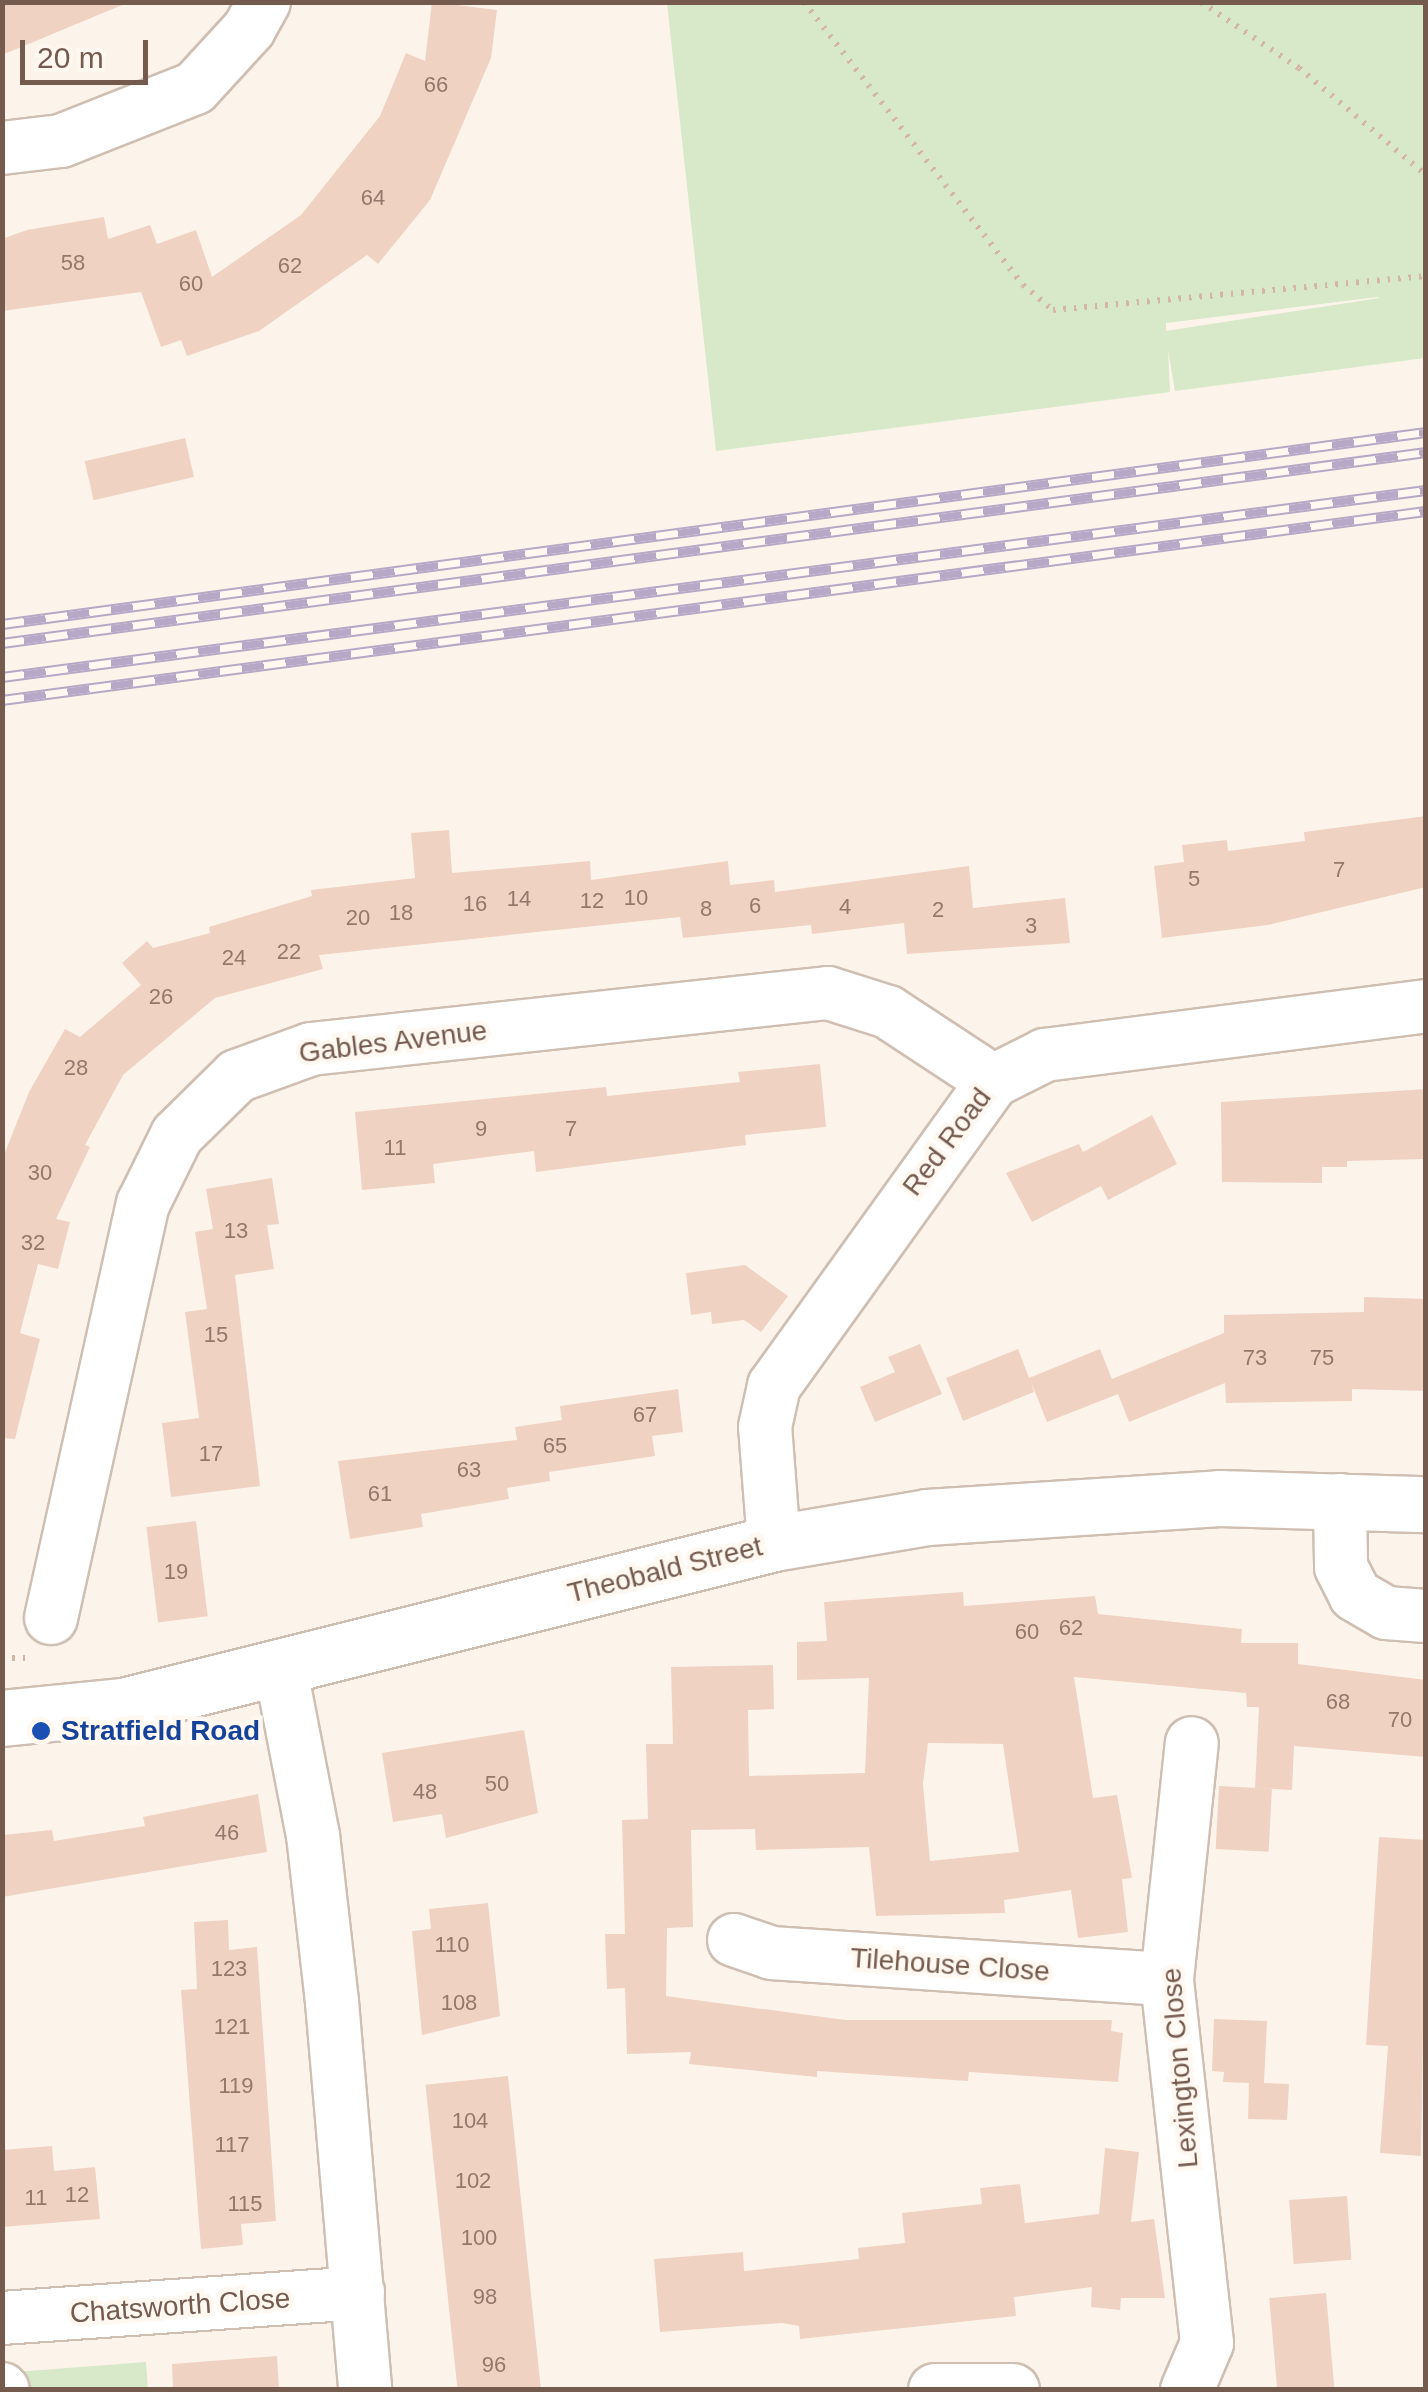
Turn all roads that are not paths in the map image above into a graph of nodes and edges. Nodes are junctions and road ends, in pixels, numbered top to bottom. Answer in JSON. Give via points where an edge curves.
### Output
{"nodes":[{"id":1,"x":264,"y":2,"type":"edge"},
{"id":2,"x":2,"y":148,"type":"edge"},
{"id":3,"x":1426,"y":1006,"type":"edge"},
{"id":4,"x":993,"y":1080,"type":"junction"},
{"id":5,"x":1340,"y":1500,"type":"junction"},
{"id":6,"x":1426,"y":1504,"type":"edge"},
{"id":7,"x":774,"y":1543,"type":"junction"},
{"id":8,"x":1426,"y":1616,"type":"edge"},
{"id":9,"x":51,"y":1618,"type":"dead end"},
{"id":10,"x":281,"y":1671,"type":"junction"},
{"id":11,"x":2,"y":1718,"type":"edge"},
{"id":12,"x":1192,"y":1742,"type":"dead end"},
{"id":13,"x":734,"y":1940,"type":"dead end"},
{"id":14,"x":1168,"y":1979,"type":"junction"},
{"id":15,"x":358,"y":2293,"type":"junction"},
{"id":16,"x":2,"y":2318,"type":"edge"},
{"id":17,"x":365,"y":2390,"type":"edge"},
{"id":18,"x":935,"y":2390,"type":"edge"},
{"id":19,"x":1013,"y":2390,"type":"edge"},
{"id":20,"x":1187,"y":2390,"type":"edge"}],
"edges":[{"from":1,"to":2,"type":"street","via":[[249,29],[194,88],[61,141]]},
{"from":3,"to":4,"type":"street","name":"Red Road","via":[[1045,1055]]},
{"from":4,"to":7,"type":"street","name":"Red Road","via":[[774,1386],[765,1427]]},
{"from":4,"to":9,"type":"street","name":"Gables Avenue","via":[[888,1012],[828,993],[311,1049],[237,1076],[177,1135],[143,1204]]},
{"from":5,"to":6,"type":"street","name":"Theobald Street"},
{"from":5,"to":7,"type":"street","name":"Theobald Street","via":[[1012,1507]]},
{"from":5,"to":8,"type":"street","via":[[1341,1567],[1355,1594],[1386,1614]]},
{"from":7,"to":10,"type":"street","name":"Theobald Street"},
{"from":10,"to":11,"type":"street","name":"Theobald Street","via":[[124,1706]]},
{"from":10,"to":15,"type":"street","via":[[313,1836]]},
{"from":12,"to":14,"type":"street","name":"Lexington Close"},
{"from":13,"to":14,"type":"street","name":"Tilehouse Close","via":[[771,1953]]},
{"from":14,"to":20,"type":"street","name":"Lexington Close","via":[[1206,2343]]},
{"from":15,"to":16,"type":"street","name":"Chatsworth Close"},
{"from":15,"to":17,"type":"street"},
{"from":18,"to":19,"type":"street"}]}
